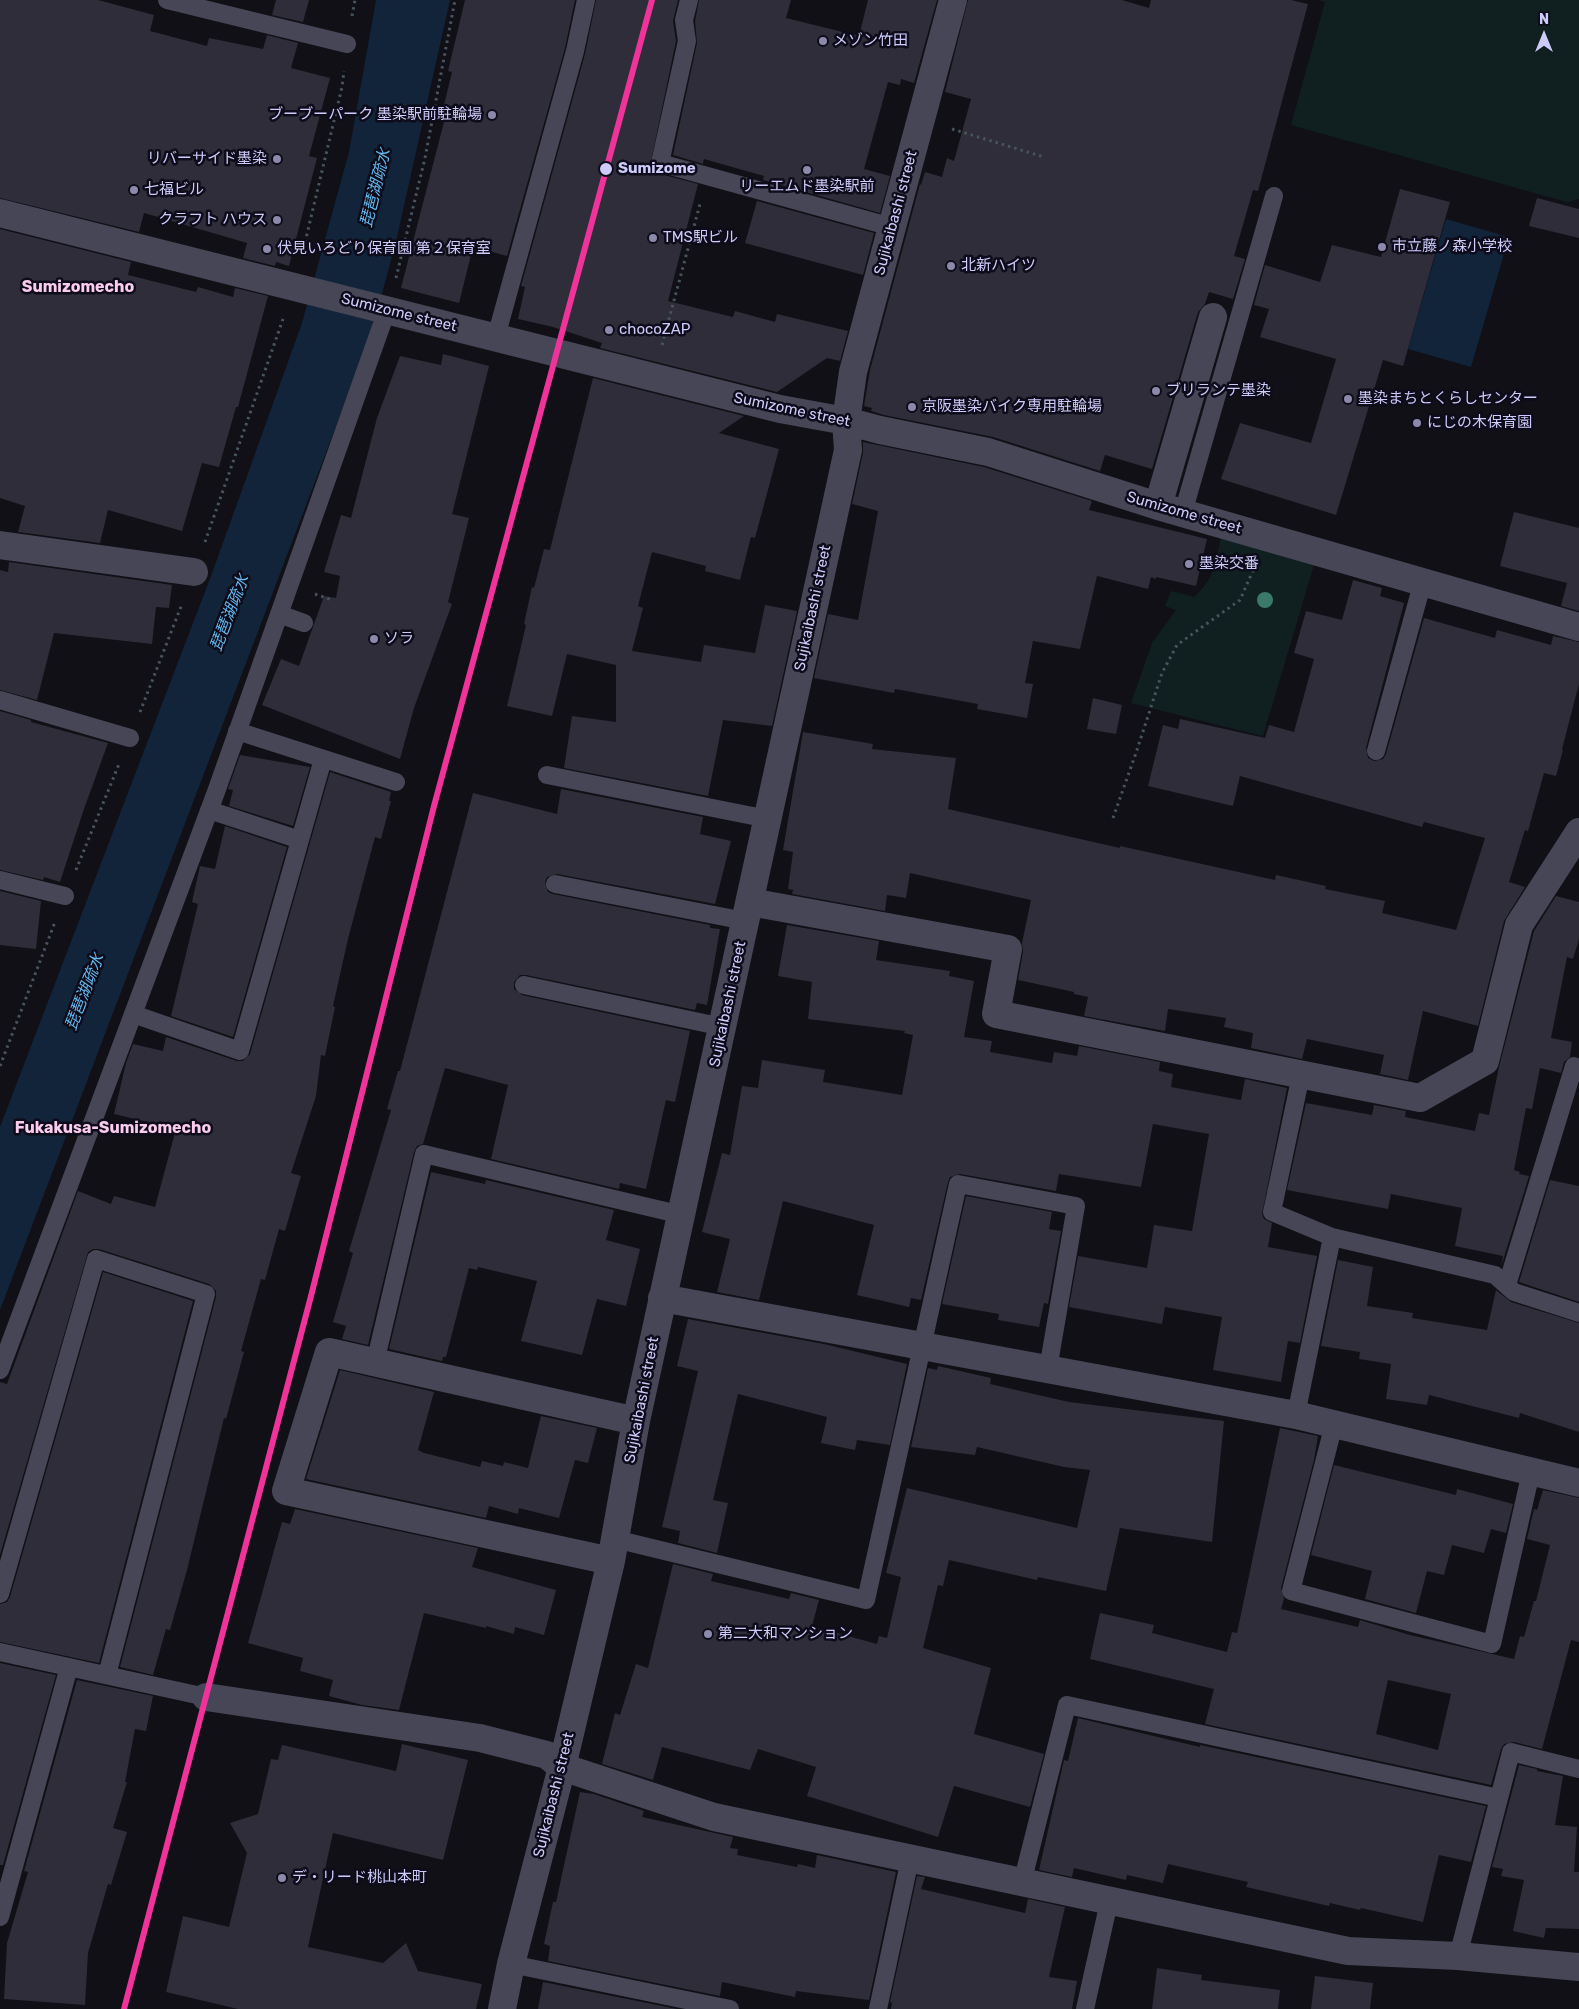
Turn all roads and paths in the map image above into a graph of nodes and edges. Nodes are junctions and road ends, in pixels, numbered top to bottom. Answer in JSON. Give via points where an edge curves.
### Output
{"nodes":[{"id":1,"x":167,"y":0,"type":"edge"},
{"id":2,"x":456,"y":0,"type":"edge"},
{"id":3,"x":586,"y":0,"type":"edge"},
{"id":4,"x":689,"y":0,"type":"edge"},
{"id":5,"x":953,"y":0,"type":"edge"},
{"id":6,"x":347,"y":44,"type":"dead end"},
{"id":7,"x":921,"y":119,"type":"junction"},
{"id":8,"x":1044,"y":157,"type":"dead end"},
{"id":9,"x":708,"y":177,"type":"junction"},
{"id":10,"x":1274,"y":196,"type":"dead end"},
{"id":11,"x":0,"y":213,"type":"edge"},
{"id":12,"x":892,"y":227,"type":"junction"},
{"id":13,"x":387,"y":310,"type":"junction"},
{"id":14,"x":1214,"y":317,"type":"dead end"},
{"id":15,"x":496,"y":337,"type":"junction"},
{"id":16,"x":654,"y":377,"type":"junction"},
{"id":17,"x":846,"y":421,"type":"junction"},
{"id":18,"x":1171,"y":509,"type":"junction"},
{"id":19,"x":1266,"y":536,"type":"junction"},
{"id":20,"x":0,"y":545,"type":"edge"},
{"id":21,"x":194,"y":572,"type":"dead end"},
{"id":22,"x":1422,"y":581,"type":"junction"},
{"id":23,"x":279,"y":614,"type":"junction"},
{"id":24,"x":304,"y":623,"type":"dead end"},
{"id":25,"x":1579,"y":627,"type":"edge"},
{"id":26,"x":0,"y":700,"type":"edge"},
{"id":27,"x":237,"y":731,"type":"junction"},
{"id":28,"x":130,"y":738,"type":"dead end"},
{"id":29,"x":1376,"y":752,"type":"dead end"},
{"id":30,"x":323,"y":759,"type":"junction"},
{"id":31,"x":547,"y":775,"type":"dead end"},
{"id":32,"x":396,"y":782,"type":"dead end"},
{"id":33,"x":209,"y":810,"type":"junction"},
{"id":34,"x":1113,"y":818,"type":"dead end"},
{"id":35,"x":768,"y":819,"type":"junction"},
{"id":36,"x":1579,"y":832,"type":"edge"},
{"id":37,"x":300,"y":840,"type":"junction"},
{"id":38,"x":0,"y":880,"type":"edge"},
{"id":39,"x":555,"y":884,"type":"dead end"},
{"id":40,"x":65,"y":896,"type":"dead end"},
{"id":41,"x":748,"y":912,"type":"junction"},
{"id":42,"x":524,"y":985,"type":"dead end"},
{"id":43,"x":132,"y":1014,"type":"junction"},
{"id":44,"x":723,"y":1027,"type":"junction"},
{"id":45,"x":1574,"y":1066,"type":"dead end"},
{"id":46,"x":1301,"y":1075,"type":"junction"},
{"id":47,"x":682,"y":1215,"type":"junction"},
{"id":48,"x":1332,"y":1237,"type":"junction"},
{"id":49,"x":1507,"y":1286,"type":"junction"},
{"id":50,"x":662,"y":1298,"type":"junction"},
{"id":51,"x":1579,"y":1312,"type":"edge"},
{"id":52,"x":923,"y":1346,"type":"junction"},
{"id":53,"x":375,"y":1363,"type":"junction"},
{"id":54,"x":0,"y":1370,"type":"edge"},
{"id":55,"x":1048,"y":1370,"type":"junction"},
{"id":56,"x":1296,"y":1415,"type":"junction"},
{"id":57,"x":636,"y":1421,"type":"junction"},
{"id":58,"x":1334,"y":1424,"type":"junction"},
{"id":59,"x":1531,"y":1472,"type":"junction"},
{"id":60,"x":1579,"y":1483,"type":"edge"},
{"id":61,"x":613,"y":1550,"type":"junction"},
{"id":62,"x":0,"y":1594,"type":"edge"},
{"id":63,"x":0,"y":1652,"type":"edge"},
{"id":64,"x":69,"y":1667,"type":"junction"},
{"id":65,"x":107,"y":1675,"type":"junction"},
{"id":66,"x":206,"y":1697,"type":"joint"},
{"id":67,"x":562,"y":1767,"type":"junction"},
{"id":68,"x":1579,"y":1769,"type":"edge"},
{"id":69,"x":1499,"y":1798,"type":"junction"},
{"id":70,"x":910,"y":1859,"type":"junction"},
{"id":71,"x":1022,"y":1883,"type":"junction"},
{"id":72,"x":1109,"y":1902,"type":"junction"},
{"id":73,"x":0,"y":1917,"type":"edge"},
{"id":74,"x":1458,"y":1956,"type":"junction"},
{"id":75,"x":511,"y":1964,"type":"junction"},
{"id":76,"x":1579,"y":1967,"type":"edge"},
{"id":77,"x":502,"y":2009,"type":"edge"},
{"id":78,"x":730,"y":2009,"type":"edge"},
{"id":79,"x":878,"y":2009,"type":"edge"},
{"id":80,"x":1085,"y":2009,"type":"edge"}],
"edges":[{"from":1,"to":6,"type":"lane"},
{"from":2,"to":13,"type":"path","via":[[404,253]]},
{"from":3,"to":15,"type":"lane","via":[[575,51]]},
{"from":4,"to":9,"type":"lane","via":[[684,20],[687,41],[660,163]]},
{"from":5,"to":7,"type":"street","name":"Sujikaibashi street"},
{"from":7,"to":8,"type":"path"},
{"from":7,"to":12,"type":"street","name":"Sujikaibashi street"},
{"from":9,"to":12,"type":"lane"},
{"from":9,"to":16,"type":"path"},
{"from":10,"to":18,"type":"lane"},
{"from":11,"to":13,"type":"street","name":"Sumizome street"},
{"from":12,"to":17,"type":"street","name":"Sujikaibashi street","via":[[853,372]]},
{"from":13,"to":15,"type":"street","name":"Sumizome street"},
{"from":13,"to":23,"type":"lane"},
{"from":14,"to":18,"type":"street"},
{"from":15,"to":16,"type":"street","name":"Sumizome street"},
{"from":16,"to":17,"type":"street","name":"Sumizome street","via":[[780,409]]},
{"from":17,"to":18,"type":"street","name":"Sumizome street","via":[[988,452]]},
{"from":17,"to":35,"type":"street","name":"Sujikaibashi street","via":[[848,450]]},
{"from":18,"to":19,"type":"street","name":"Sumizome street"},
{"from":19,"to":22,"type":"street","name":"Sumizome street"},
{"from":19,"to":34,"type":"path","via":[[1240,600],[1177,645],[1162,673]]},
{"from":20,"to":21,"type":"street"},
{"from":22,"to":25,"type":"street","name":"Sumizome street"},
{"from":22,"to":29,"type":"lane"},
{"from":23,"to":24,"type":"lane"},
{"from":23,"to":27,"type":"lane"},
{"from":26,"to":28,"type":"lane"},
{"from":27,"to":30,"type":"lane"},
{"from":27,"to":33,"type":"lane"},
{"from":30,"to":32,"type":"lane"},
{"from":30,"to":37,"type":"lane"},
{"from":31,"to":35,"type":"lane"},
{"from":33,"to":37,"type":"lane"},
{"from":33,"to":43,"type":"lane"},
{"from":35,"to":41,"type":"street","name":"Sujikaibashi street"},
{"from":36,"to":46,"type":"street","via":[[1519,925],[1485,1061],[1420,1098]]},
{"from":37,"to":43,"type":"lane","via":[[240,1051]]},
{"from":38,"to":40,"type":"lane"},
{"from":39,"to":41,"type":"lane"},
{"from":41,"to":44,"type":"street","name":"Sujikaibashi street"},
{"from":41,"to":46,"type":"street","via":[[1008,949],[996,1014]]},
{"from":42,"to":44,"type":"lane"},
{"from":43,"to":54,"type":"lane"},
{"from":44,"to":47,"type":"street","name":"Sujikaibashi street"},
{"from":45,"to":49,"type":"lane"},
{"from":46,"to":48,"type":"lane","via":[[1272,1212]]},
{"from":47,"to":50,"type":"street","name":"Sujikaibashi street"},
{"from":47,"to":53,"type":"lane","via":[[424,1154]]},
{"from":48,"to":49,"type":"lane","via":[[1495,1275]]},
{"from":48,"to":56,"type":"lane"},
{"from":49,"to":51,"type":"lane","via":[[1514,1292]]},
{"from":50,"to":52,"type":"street"},
{"from":50,"to":57,"type":"street","name":"Sujikaibashi street"},
{"from":52,"to":55,"type":"street"},
{"from":52,"to":55,"type":"lane","via":[[958,1184],[1076,1206]]},
{"from":52,"to":61,"type":"lane","via":[[866,1600]]},
{"from":53,"to":57,"type":"street"},
{"from":53,"to":61,"type":"street","via":[[329,1352],[286,1491]]},
{"from":55,"to":56,"type":"street"},
{"from":56,"to":58,"type":"street"},
{"from":57,"to":61,"type":"street","name":"Sujikaibashi street"},
{"from":58,"to":59,"type":"street"},
{"from":58,"to":59,"type":"lane","via":[[1291,1591],[1492,1644]]},
{"from":59,"to":60,"type":"street"},
{"from":61,"to":67,"type":"street","name":"Sujikaibashi street"},
{"from":62,"to":65,"type":"lane","via":[[96,1259],[206,1294]]},
{"from":63,"to":64,"type":"lane"},
{"from":64,"to":65,"type":"lane"},
{"from":64,"to":73,"type":"lane"},
{"from":65,"to":66,"type":"lane"},
{"from":66,"to":67,"type":"street","via":[[480,1738],[547,1755]]},
{"from":67,"to":70,"type":"street","via":[[714,1817]]},
{"from":67,"to":75,"type":"street","name":"Sujikaibashi street"},
{"from":68,"to":69,"type":"lane","via":[[1511,1752]]},
{"from":69,"to":71,"type":"lane","via":[[1067,1705]]},
{"from":69,"to":74,"type":"lane"},
{"from":70,"to":71,"type":"street"},
{"from":70,"to":79,"type":"lane"},
{"from":71,"to":72,"type":"street"},
{"from":72,"to":74,"type":"street","via":[[1348,1951]]},
{"from":72,"to":80,"type":"lane"},
{"from":74,"to":76,"type":"street"},
{"from":75,"to":77,"type":"street","name":"Sujikaibashi street"},
{"from":75,"to":78,"type":"lane"}]}
